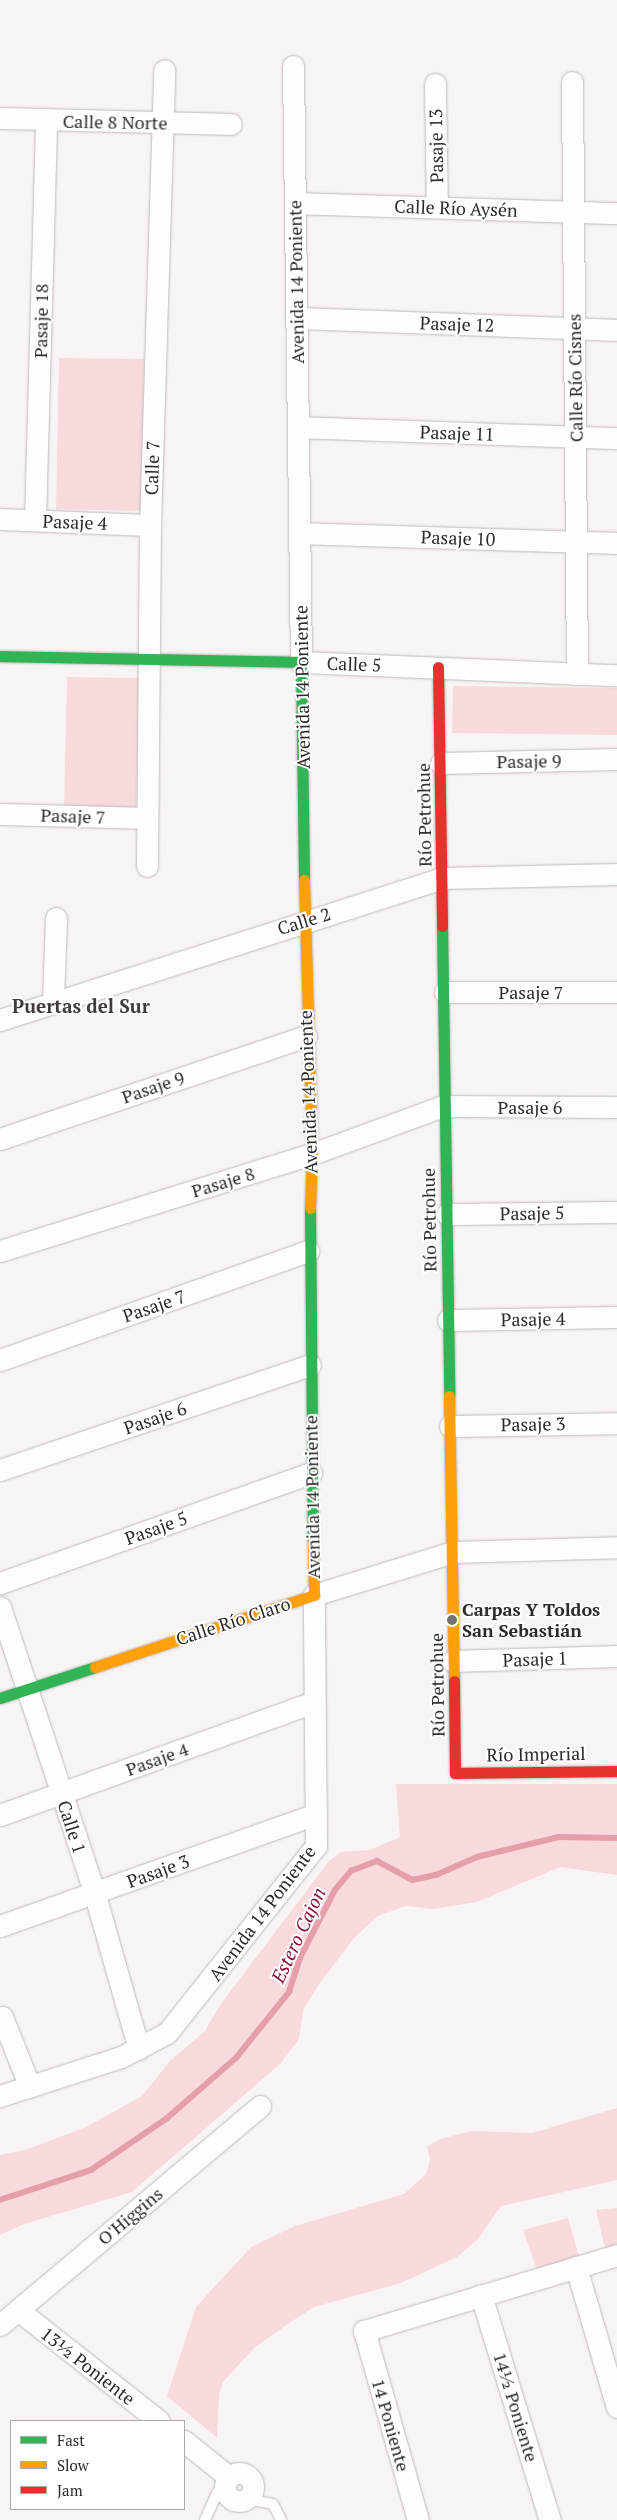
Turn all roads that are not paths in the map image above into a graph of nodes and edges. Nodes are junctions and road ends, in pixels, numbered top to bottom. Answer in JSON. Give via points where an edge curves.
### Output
{"nodes":[{"id":1,"x":293,"y":66,"type":"dead end"},
{"id":2,"x":164,"y":70,"type":"dead end"},
{"id":3,"x":572,"y":82,"type":"dead end"},
{"id":4,"x":435,"y":84,"type":"dead end"},
{"id":5,"x":0,"y":118,"type":"edge"},
{"id":6,"x":46,"y":121,"type":"junction"},
{"id":7,"x":162,"y":124,"type":"junction"},
{"id":8,"x":230,"y":124,"type":"dead end"},
{"id":9,"x":295,"y":203,"type":"junction"},
{"id":10,"x":437,"y":207,"type":"junction"},
{"id":11,"x":574,"y":212,"type":"junction"},
{"id":12,"x":617,"y":213,"type":"edge"},
{"id":13,"x":296,"y":318,"type":"junction"},
{"id":14,"x":574,"y":329,"type":"junction"},
{"id":15,"x":617,"y":330,"type":"edge"},
{"id":16,"x":298,"y":427,"type":"junction"},
{"id":17,"x":576,"y":437,"type":"junction"},
{"id":18,"x":617,"y":438,"type":"edge"},
{"id":19,"x":0,"y":519,"type":"edge"},
{"id":20,"x":36,"y":520,"type":"junction"},
{"id":21,"x":150,"y":525,"type":"junction"},
{"id":22,"x":299,"y":533,"type":"junction"},
{"id":23,"x":576,"y":542,"type":"junction"},
{"id":24,"x":617,"y":543,"type":"edge"},
{"id":25,"x":0,"y":656,"type":"edge"},
{"id":26,"x":149,"y":659,"type":"junction"},
{"id":27,"x":301,"y":662,"type":"junction"},
{"id":28,"x":438,"y":667,"type":"junction"},
{"id":29,"x":577,"y":674,"type":"junction"},
{"id":30,"x":617,"y":675,"type":"edge"},
{"id":31,"x":617,"y":759,"type":"edge"},
{"id":32,"x":441,"y":762,"type":"junction"},
{"id":33,"x":0,"y":814,"type":"edge"},
{"id":34,"x":146,"y":818,"type":"junction"},
{"id":35,"x":147,"y":866,"type":"dead end"},
{"id":36,"x":617,"y":874,"type":"edge"},
{"id":37,"x":442,"y":878,"type":"junction"},
{"id":38,"x":56,"y":918,"type":"dead end"},
{"id":39,"x":306,"y":920,"type":"junction"},
{"id":40,"x":445,"y":992,"type":"junction"},
{"id":41,"x":617,"y":992,"type":"edge"},
{"id":42,"x":53,"y":1000,"type":"junction"},
{"id":43,"x":0,"y":1020,"type":"edge"},
{"id":44,"x":306,"y":1036,"type":"junction"},
{"id":45,"x":443,"y":1106,"type":"junction"},
{"id":46,"x":617,"y":1107,"type":"edge"},
{"id":47,"x":0,"y":1139,"type":"edge"},
{"id":48,"x":312,"y":1154,"type":"junction"},
{"id":49,"x":617,"y":1212,"type":"edge"},
{"id":50,"x":447,"y":1214,"type":"junction"},
{"id":51,"x":0,"y":1251,"type":"edge"},
{"id":52,"x":308,"y":1251,"type":"junction"},
{"id":53,"x":617,"y":1318,"type":"edge"},
{"id":54,"x":448,"y":1320,"type":"junction"},
{"id":55,"x":0,"y":1360,"type":"edge"},
{"id":56,"x":310,"y":1365,"type":"junction"},
{"id":57,"x":617,"y":1423,"type":"edge"},
{"id":58,"x":450,"y":1426,"type":"junction"},
{"id":59,"x":0,"y":1470,"type":"edge"},
{"id":60,"x":311,"y":1473,"type":"junction"},
{"id":61,"x":617,"y":1547,"type":"edge"},
{"id":62,"x":453,"y":1552,"type":"junction"},
{"id":63,"x":0,"y":1583,"type":"edge"},
{"id":64,"x":314,"y":1594,"type":"junction"},
{"id":65,"x":0,"y":1607,"type":"edge"},
{"id":66,"x":617,"y":1656,"type":"edge"},
{"id":67,"x":454,"y":1662,"type":"junction"},
{"id":68,"x":27,"y":1689,"type":"junction"},
{"id":69,"x":0,"y":1698,"type":"edge"},
{"id":70,"x":314,"y":1702,"type":"junction"},
{"id":71,"x":617,"y":1771,"type":"edge"},
{"id":72,"x":455,"y":1773,"type":"joint"},
{"id":73,"x":62,"y":1794,"type":"junction"},
{"id":74,"x":316,"y":1814,"type":"junction"},
{"id":75,"x":0,"y":1815,"type":"edge"},
{"id":76,"x":94,"y":1894,"type":"junction"},
{"id":77,"x":0,"y":1926,"type":"edge"},
{"id":78,"x":2,"y":2017,"type":"dead end"},
{"id":79,"x":139,"y":2049,"type":"junction"},
{"id":80,"x":30,"y":2087,"type":"junction"},
{"id":81,"x":0,"y":2096,"type":"edge"},
{"id":82,"x":260,"y":2106,"type":"dead end"},
{"id":83,"x":617,"y":2254,"type":"edge"},
{"id":84,"x":576,"y":2267,"type":"junction"},
{"id":85,"x":481,"y":2295,"type":"junction"},
{"id":86,"x":18,"y":2310,"type":"junction"},
{"id":87,"x":0,"y":2325,"type":"edge"},
{"id":88,"x":617,"y":2407,"type":"edge"},
{"id":89,"x":158,"y":2420,"type":"edge"},
{"id":90,"x":185,"y":2442,"type":"edge"},
{"id":91,"x":227,"y":2483,"type":"junction"},
{"id":92,"x":247,"y":2498,"type":"joint"},
{"id":93,"x":205,"y":2520,"type":"edge"},
{"id":94,"x":281,"y":2520,"type":"edge"},
{"id":95,"x":418,"y":2520,"type":"edge"},
{"id":96,"x":550,"y":2520,"type":"edge"}],
"edges":[{"from":1,"to":9,"type":"street","name":"Avenida 14 Poniente"},
{"from":2,"to":7,"type":"street","name":"Calle 7"},
{"from":3,"to":11,"type":"street","name":"Calle Río Cisnes"},
{"from":4,"to":10,"type":"street","name":"Pasaje 13"},
{"from":5,"to":6,"type":"street","name":"Calle 8 Norte"},
{"from":6,"to":7,"type":"street","name":"Calle 8 Norte"},
{"from":6,"to":20,"type":"street","name":"Pasaje 18"},
{"from":7,"to":8,"type":"street","name":"Calle 8 Norte"},
{"from":7,"to":21,"type":"street","name":"Calle 7"},
{"from":9,"to":10,"type":"street","name":"Calle Río Aysén"},
{"from":9,"to":13,"type":"street","name":"Avenida 14 Poniente"},
{"from":10,"to":11,"type":"street","name":"Calle Río Aysén"},
{"from":11,"to":12,"type":"street","name":"Calle Río Aysén"},
{"from":11,"to":14,"type":"street","name":"Calle Río Cisnes"},
{"from":13,"to":14,"type":"street","name":"Pasaje 12"},
{"from":13,"to":16,"type":"street","name":"Avenida 14 Poniente"},
{"from":14,"to":15,"type":"street","name":"Pasaje 12"},
{"from":14,"to":17,"type":"street","name":"Calle Río Cisnes"},
{"from":16,"to":17,"type":"street","name":"Pasaje 11"},
{"from":16,"to":22,"type":"street","name":"Avenida 14 Poniente"},
{"from":17,"to":18,"type":"street","name":"Pasaje 11"},
{"from":17,"to":23,"type":"street","name":"Calle Río Cisnes"},
{"from":19,"to":20,"type":"street","name":"Pasaje 4"},
{"from":20,"to":21,"type":"street","name":"Pasaje 4"},
{"from":21,"to":26,"type":"street","name":"Calle 7"},
{"from":22,"to":23,"type":"street","name":"Pasaje 10"},
{"from":22,"to":27,"type":"street","name":"Avenida 14 Poniente"},
{"from":23,"to":24,"type":"street","name":"Pasaje 10"},
{"from":23,"to":29,"type":"street","name":"Calle Río Cisnes"},
{"from":25,"to":26,"type":"street","name":"Calle 5"},
{"from":26,"to":27,"type":"street","name":"Calle 5"},
{"from":26,"to":34,"type":"street","name":"Calle 7"},
{"from":27,"to":28,"type":"street","name":"Calle 5"},
{"from":27,"to":39,"type":"street","name":"Avenida 14 Poniente"},
{"from":28,"to":29,"type":"street","name":"Calle 5"},
{"from":28,"to":32,"type":"street","name":"Río Petrohue"},
{"from":29,"to":30,"type":"street","name":"Calle 5"},
{"from":31,"to":32,"type":"street","name":"Pasaje 9"},
{"from":32,"to":37,"type":"street","name":"Río Petrohue"},
{"from":33,"to":34,"type":"street","name":"Pasaje 7"},
{"from":34,"to":35,"type":"street","name":"Calle 7"},
{"from":36,"to":37,"type":"street","name":"Calle 2"},
{"from":37,"to":39,"type":"street","name":"Calle 2"},
{"from":37,"to":40,"type":"street","name":"Río Petrohue"},
{"from":38,"to":42,"type":"street"},
{"from":39,"to":42,"type":"street","name":"Calle 2"},
{"from":39,"to":44,"type":"street","name":"Avenida 14 Poniente"},
{"from":40,"to":41,"type":"street","name":"Pasaje 7"},
{"from":40,"to":45,"type":"street","name":"Río Petrohue"},
{"from":42,"to":43,"type":"street","name":"Calle 2"},
{"from":44,"to":47,"type":"street","name":"Pasaje 9"},
{"from":44,"to":48,"type":"street","name":"Avenida 14 Poniente"},
{"from":45,"to":46,"type":"street","name":"Pasaje 6"},
{"from":45,"to":48,"type":"street","name":"Pasaje 8"},
{"from":45,"to":50,"type":"street","name":"Río Petrohue"},
{"from":48,"to":51,"type":"street","name":"Pasaje 8"},
{"from":48,"to":52,"type":"street","name":"Avenida 14 Poniente"},
{"from":49,"to":50,"type":"street","name":"Pasaje 5"},
{"from":50,"to":54,"type":"street","name":"Río Petrohue"},
{"from":52,"to":55,"type":"street","name":"Pasaje 7"},
{"from":52,"to":56,"type":"street","name":"Avenida 14 Poniente"},
{"from":53,"to":54,"type":"street","name":"Pasaje 4"},
{"from":54,"to":58,"type":"street","name":"Río Petrohue"},
{"from":56,"to":59,"type":"street","name":"Pasaje 6"},
{"from":56,"to":60,"type":"street","name":"Avenida 14 Poniente"},
{"from":57,"to":58,"type":"street","name":"Pasaje 3"},
{"from":58,"to":62,"type":"street","name":"Río Petrohue"},
{"from":60,"to":63,"type":"street","name":"Pasaje 5"},
{"from":60,"to":64,"type":"street","name":"Avenida 14 Poniente"},
{"from":61,"to":62,"type":"street","name":"Calle Río Claro"},
{"from":62,"to":64,"type":"street","name":"Calle Río Claro"},
{"from":62,"to":67,"type":"street","name":"Río Petrohue"},
{"from":64,"to":68,"type":"street","name":"Calle Río Claro"},
{"from":64,"to":70,"type":"street","name":"Avenida 14 Poniente"},
{"from":65,"to":68,"type":"street","name":"Calle 1"},
{"from":66,"to":67,"type":"street","name":"Pasaje 1"},
{"from":67,"to":72,"type":"street","name":"Río Petrohue"},
{"from":68,"to":69,"type":"street","name":"Calle Río Claro"},
{"from":68,"to":73,"type":"street","name":"Calle 1"},
{"from":70,"to":73,"type":"street","name":"Pasaje 4"},
{"from":70,"to":74,"type":"street","name":"Avenida 14 Poniente"},
{"from":71,"to":72,"type":"street","name":"Río Imperial"},
{"from":73,"to":75,"type":"street","name":"Pasaje 4"},
{"from":73,"to":76,"type":"street","name":"Calle 1"},
{"from":74,"to":76,"type":"street","name":"Pasaje 3"},
{"from":74,"to":79,"type":"street","name":"Avenida 14 Poniente","via":[[316,1846],[180,2020],[167,2033]]},
{"from":76,"to":77,"type":"street","name":"Pasaje 3"},
{"from":76,"to":79,"type":"street","name":"Calle 1"},
{"from":78,"to":80,"type":"street"},
{"from":79,"to":80,"type":"street","name":"Avenida 14 Poniente"},
{"from":80,"to":81,"type":"street","name":"Avenida 14 Poniente"},
{"from":82,"to":86,"type":"street","name":"O'Higgins"},
{"from":83,"to":84,"type":"street"},
{"from":84,"to":85,"type":"street"},
{"from":84,"to":88,"type":"street"},
{"from":85,"to":95,"type":"street","name":"14 Poniente","via":[[364,2331]]},
{"from":85,"to":96,"type":"street","name":"14½ Poniente"},
{"from":86,"to":87,"type":"street","name":"O'Higgins"},
{"from":86,"to":89,"type":"street","name":"13½ Poniente"},
{"from":90,"to":91,"type":"street"},
{"from":91,"to":92,"type":"street","via":[[238,2472],[250,2478],[254,2487]]},
{"from":91,"to":93,"type":"lane","via":[[217,2493]]},
{"from":92,"to":94,"type":"lane","via":[[274,2504]]}]}
